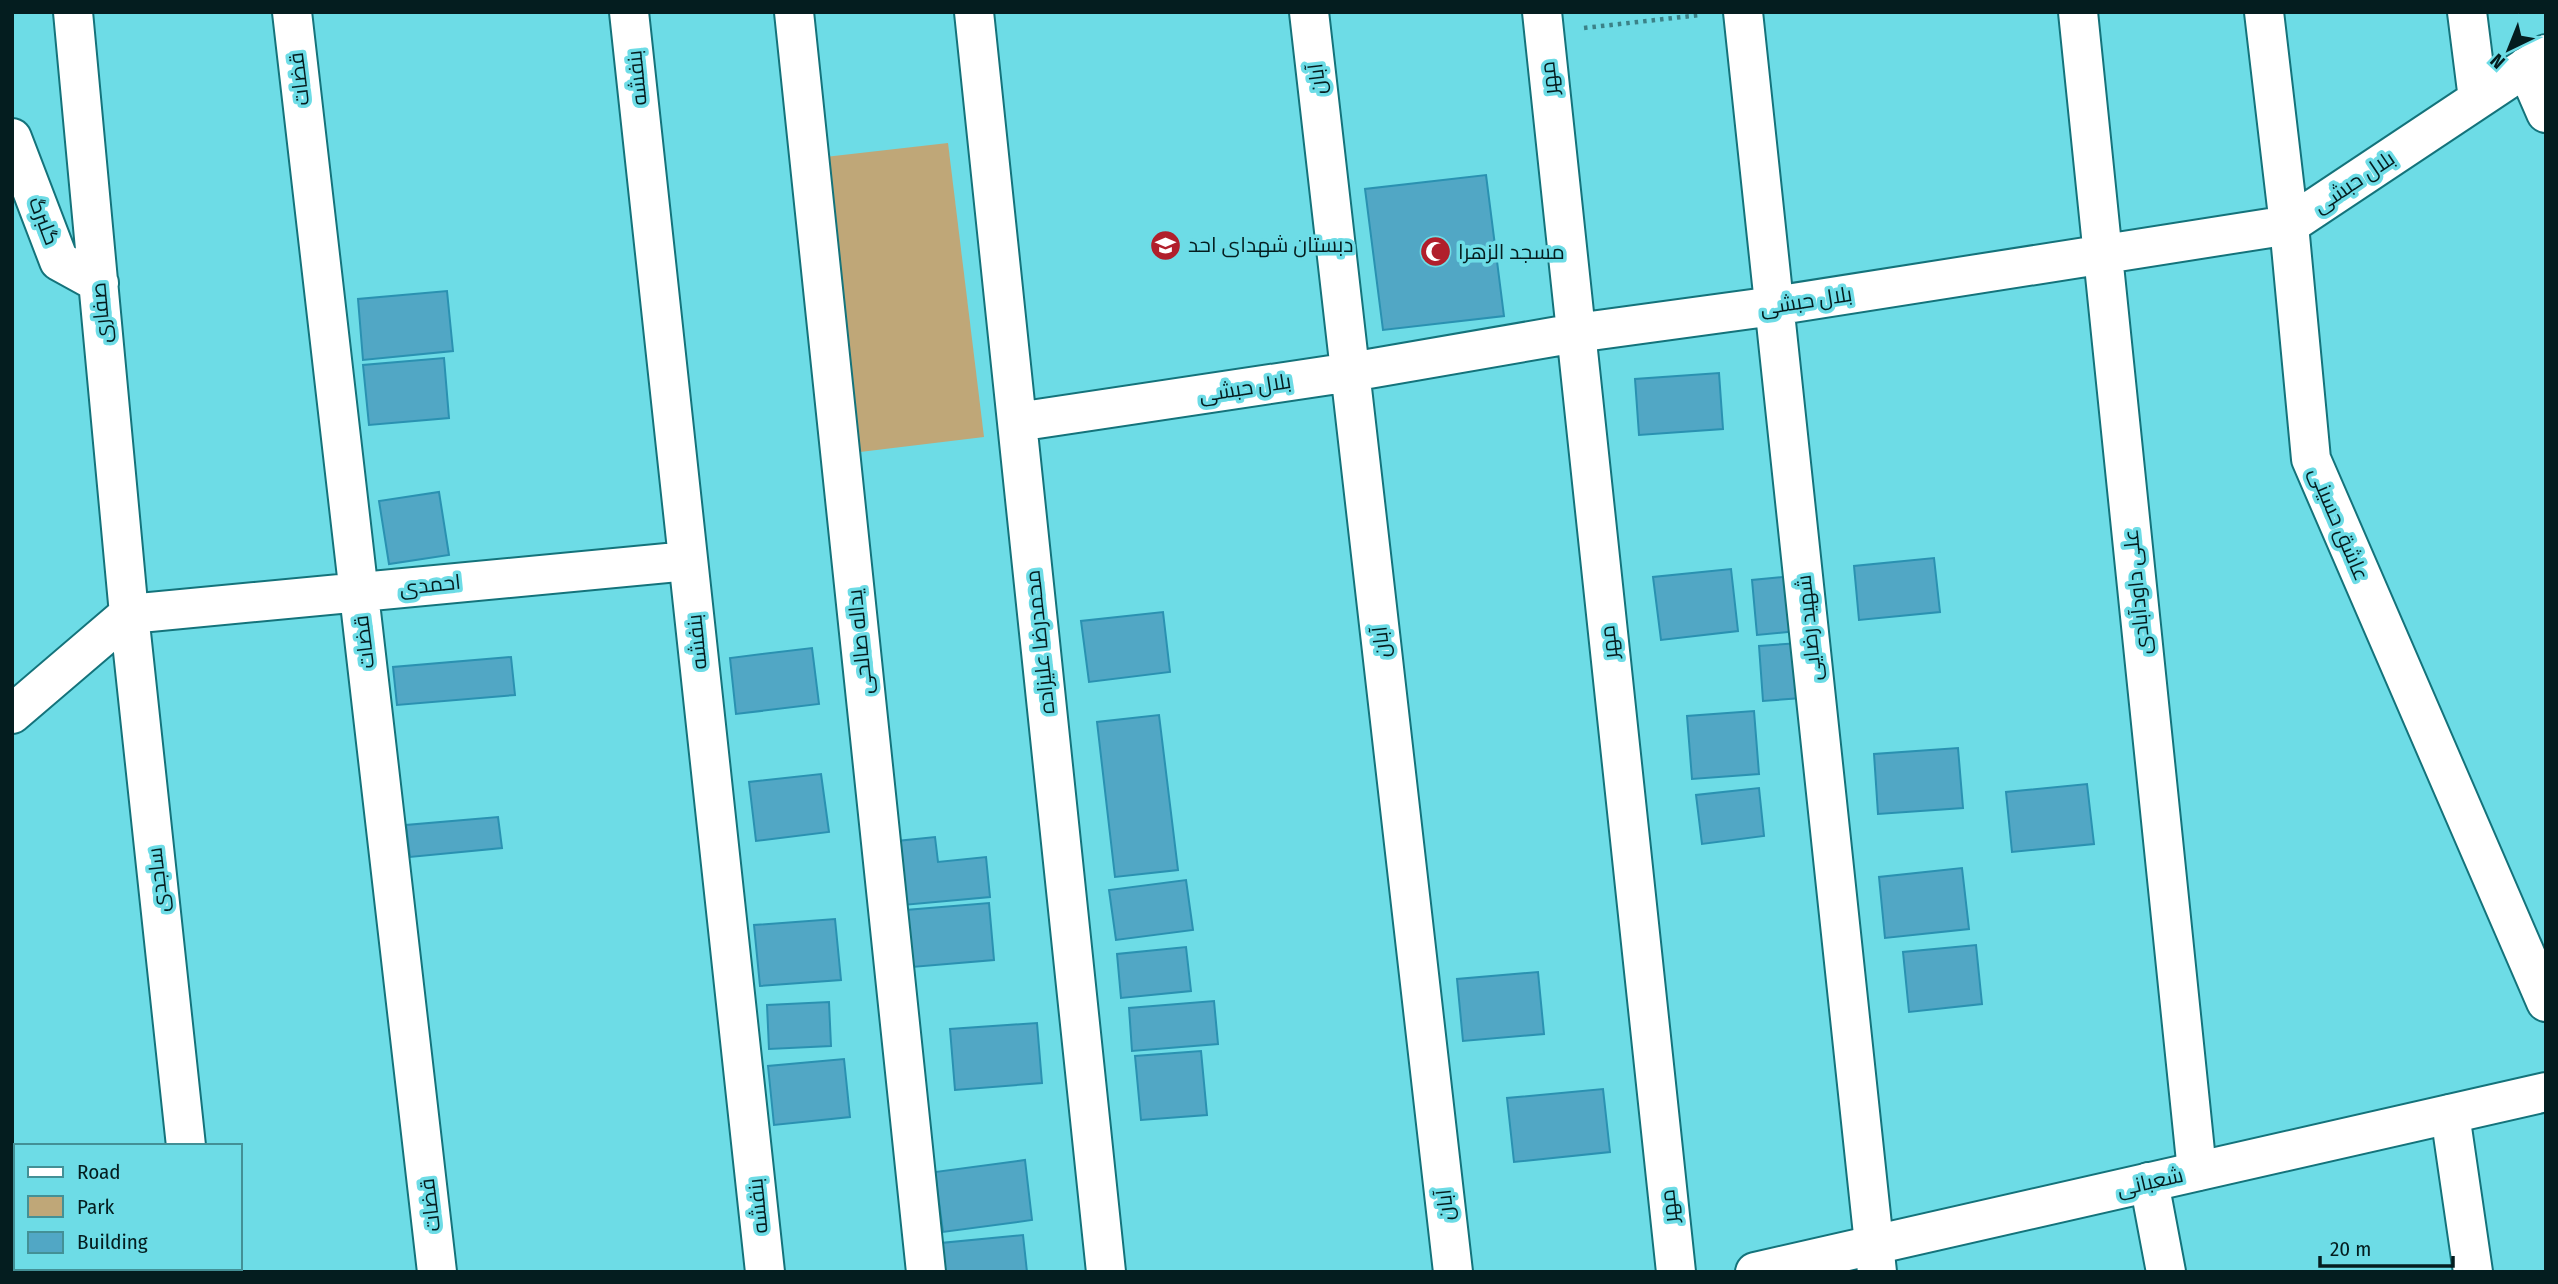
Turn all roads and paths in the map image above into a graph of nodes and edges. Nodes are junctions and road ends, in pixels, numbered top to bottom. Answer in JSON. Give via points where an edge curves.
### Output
{"nodes":[{"id":1,"x":73,"y":12,"type":"edge"},
{"id":2,"x":292,"y":12,"type":"edge"},
{"id":3,"x":629,"y":12,"type":"edge"},
{"id":4,"x":794,"y":12,"type":"edge"},
{"id":5,"x":974,"y":12,"type":"edge"},
{"id":6,"x":1309,"y":12,"type":"edge"},
{"id":7,"x":2078,"y":12,"type":"edge"},
{"id":8,"x":2264,"y":12,"type":"edge"},
{"id":9,"x":2468,"y":12,"type":"edge"},
{"id":10,"x":1728,"y":13,"type":"edge"},
{"id":11,"x":1543,"y":22,"type":"edge"},
{"id":12,"x":2536,"y":61,"type":"edge"},
{"id":13,"x":2478,"y":99,"type":"junction"},
{"id":14,"x":2546,"y":113,"type":"edge"},
{"id":15,"x":12,"y":138,"type":"edge"},
{"id":16,"x":2289,"y":225,"type":"junction"},
{"id":17,"x":2102,"y":255,"type":"junction"},
{"id":18,"x":99,"y":283,"type":"junction"},
{"id":19,"x":1774,"y":306,"type":"junction"},
{"id":20,"x":1576,"y":333,"type":"junction"},
{"id":21,"x":1351,"y":372,"type":"junction"},
{"id":22,"x":1017,"y":422,"type":"junction"},
{"id":23,"x":688,"y":561,"type":"junction"},
{"id":24,"x":359,"y":592,"type":"junction"},
{"id":25,"x":130,"y":614,"type":"junction"},
{"id":26,"x":12,"y":714,"type":"edge"},
{"id":27,"x":2546,"y":1002,"type":"edge"},
{"id":28,"x":2546,"y":1092,"type":"edge"},
{"id":29,"x":2450,"y":1114,"type":"junction"},
{"id":30,"x":186,"y":1144,"type":"edge"},
{"id":31,"x":2197,"y":1171,"type":"junction"},
{"id":32,"x":2149,"y":1182,"type":"junction"},
{"id":33,"x":1876,"y":1258,"type":"edge"},
{"id":34,"x":437,"y":1272,"type":"edge"},
{"id":35,"x":765,"y":1272,"type":"edge"},
{"id":36,"x":926,"y":1272,"type":"edge"},
{"id":37,"x":1106,"y":1272,"type":"edge"},
{"id":38,"x":1452,"y":1272,"type":"edge"},
{"id":39,"x":1676,"y":1272,"type":"edge"},
{"id":40,"x":1755,"y":1272,"type":"edge"},
{"id":41,"x":2166,"y":1272,"type":"edge"},
{"id":42,"x":2473,"y":1272,"type":"edge"}],
"edges":[{"from":1,"to":18,"type":"street","name":"صفاری"},
{"from":2,"to":24,"type":"street","name":"قضات"},
{"from":3,"to":23,"type":"street","name":"بنفشه"},
{"from":4,"to":36,"type":"street","name":"یداله صالحی"},
{"from":5,"to":22,"type":"street","name":"محمدرضا علیزاده"},
{"from":6,"to":21,"type":"street","name":"آبان"},
{"from":7,"to":17,"type":"street","name":"علی داودآبادی"},
{"from":8,"to":16,"type":"street","name":"عاشق حسینی"},
{"from":9,"to":13,"type":"street"},
{"from":10,"to":11,"type":"path"},
{"from":10,"to":19,"type":"street","name":"شهید رضایی"},
{"from":11,"to":20,"type":"street","name":"مهر"},
{"from":12,"to":13,"type":"street","name":"بلال حبشی"},
{"from":12,"to":14,"type":"street"},
{"from":13,"to":16,"type":"street","name":"بلال حبشی"},
{"from":15,"to":18,"type":"street","name":"گلبرگ","via":[[59,261]]},
{"from":16,"to":17,"type":"street","name":"بلال حبشی"},
{"from":16,"to":27,"type":"street","name":"عاشق حسینی","via":[[2311,459]]},
{"from":17,"to":19,"type":"street","name":"بلال حبشی"},
{"from":17,"to":31,"type":"street","name":"علی داودآبادی"},
{"from":18,"to":25,"type":"street","name":"صفاری"},
{"from":19,"to":20,"type":"street","name":"بلال حبشی"},
{"from":19,"to":33,"type":"street","name":"شهید رضایی"},
{"from":20,"to":21,"type":"street","name":"بلال حبشی"},
{"from":20,"to":39,"type":"street","name":"مهر"},
{"from":21,"to":22,"type":"street","name":"بلال حبشی"},
{"from":21,"to":38,"type":"street","name":"آبان"},
{"from":22,"to":37,"type":"street","name":"محمدرضا علیزاده"},
{"from":23,"to":24,"type":"street","name":"احمدی"},
{"from":23,"to":35,"type":"street","name":"بنفشه"},
{"from":24,"to":25,"type":"street","name":"احمدی"},
{"from":24,"to":34,"type":"street","name":"قضات"},
{"from":25,"to":26,"type":"street"},
{"from":25,"to":30,"type":"street","name":"ساجدی"},
{"from":28,"to":29,"type":"street","name":"شعبانی"},
{"from":29,"to":31,"type":"street","name":"شعبانی"},
{"from":29,"to":42,"type":"street"},
{"from":31,"to":32,"type":"street","name":"شعبانی"},
{"from":32,"to":33,"type":"street","name":"شعبانی"},
{"from":32,"to":41,"type":"street"},
{"from":33,"to":40,"type":"street","name":"شعبانی"}]}
